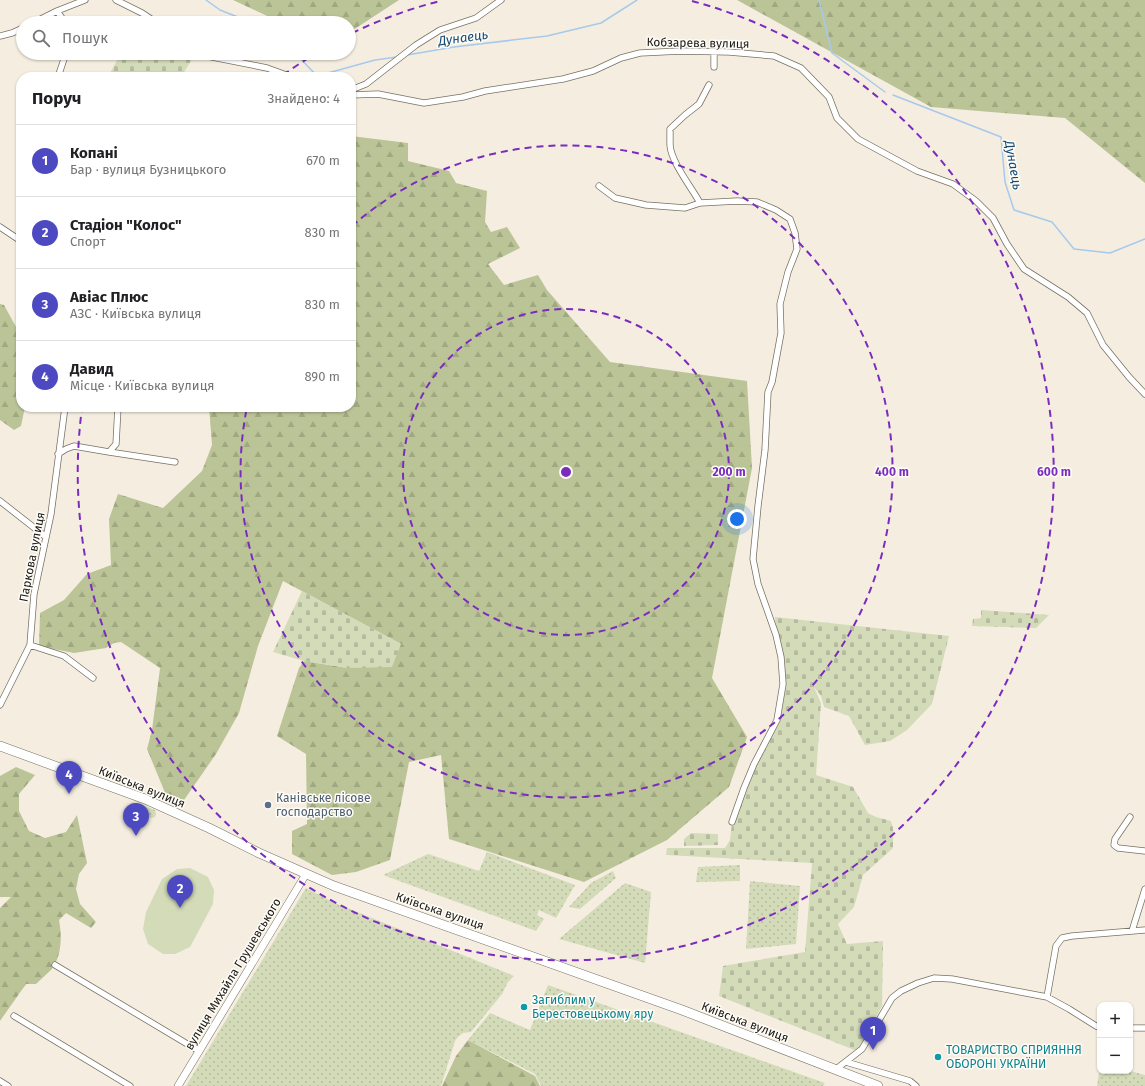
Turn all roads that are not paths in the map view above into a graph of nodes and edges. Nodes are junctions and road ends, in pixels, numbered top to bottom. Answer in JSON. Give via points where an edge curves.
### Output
{"nodes":[{"id":1,"x":85,"y":0,"type":"edge"},
{"id":2,"x":116,"y":0,"type":"edge"},
{"id":3,"x":500,"y":0,"type":"edge"},
{"id":4,"x":57,"y":11,"type":"junction"},
{"id":5,"x":47,"y":16,"type":"edge"},
{"id":6,"x":61,"y":16,"type":"edge"},
{"id":7,"x":147,"y":16,"type":"edge"},
{"id":8,"x":16,"y":31,"type":"edge"},
{"id":9,"x":0,"y":36,"type":"edge"},
{"id":10,"x":714,"y":52,"type":"junction"},
{"id":11,"x":64,"y":60,"type":"edge"},
{"id":12,"x":223,"y":60,"type":"edge"},
{"id":13,"x":714,"y":68,"type":"dead end"},
{"id":14,"x":60,"y":72,"type":"edge"},
{"id":15,"x":278,"y":72,"type":"edge"},
{"id":16,"x":709,"y":85,"type":"dead end"},
{"id":17,"x":356,"y":88,"type":"edge"},
{"id":18,"x":356,"y":95,"type":"edge"},
{"id":19,"x":599,"y":186,"type":"dead end"},
{"id":20,"x":700,"y":203,"type":"junction"},
{"id":21,"x":0,"y":227,"type":"edge"},
{"id":22,"x":16,"y":238,"type":"edge"},
{"id":23,"x":1145,"y":394,"type":"edge"},
{"id":24,"x":64,"y":412,"type":"edge"},
{"id":25,"x":118,"y":412,"type":"edge"},
{"id":26,"x":109,"y":452,"type":"junction"},
{"id":27,"x":58,"y":454,"type":"junction"},
{"id":28,"x":175,"y":462,"type":"dead end"},
{"id":29,"x":0,"y":501,"type":"edge"},
{"id":30,"x":46,"y":537,"type":"junction"},
{"id":31,"x":30,"y":645,"type":"junction"},
{"id":32,"x":93,"y":678,"type":"dead end"},
{"id":33,"x":0,"y":705,"type":"edge"},
{"id":34,"x":0,"y":746,"type":"edge"},
{"id":35,"x":1130,"y":817,"type":"dead end"},
{"id":36,"x":732,"y":822,"type":"dead end"},
{"id":37,"x":1145,"y":851,"type":"edge"},
{"id":38,"x":306,"y":874,"type":"junction"},
{"id":39,"x":1145,"y":889,"type":"edge"},
{"id":40,"x":1145,"y":930,"type":"edge"},
{"id":41,"x":1132,"y":931,"type":"junction"},
{"id":42,"x":55,"y":965,"type":"dead end"},
{"id":43,"x":1047,"y":997,"type":"junction"},
{"id":44,"x":14,"y":1016,"type":"dead end"},
{"id":45,"x":1097,"y":1026,"type":"edge"},
{"id":46,"x":1133,"y":1028,"type":"edge"},
{"id":47,"x":1145,"y":1028,"type":"edge"},
{"id":48,"x":199,"y":1051,"type":"junction"},
{"id":49,"x":846,"y":1062,"type":"junction"},
{"id":50,"x":834,"y":1070,"type":"junction"},
{"id":51,"x":0,"y":1081,"type":"edge"},
{"id":52,"x":8,"y":1086,"type":"edge"},
{"id":53,"x":130,"y":1086,"type":"edge"},
{"id":54,"x":178,"y":1086,"type":"edge"},
{"id":55,"x":878,"y":1086,"type":"edge"},
{"id":56,"x":916,"y":1086,"type":"edge"}],
"edges":[{"from":1,"to":4,"type":"street"},
{"from":2,"to":7,"type":"street"},
{"from":3,"to":17,"type":"street","via":[[476,18],[440,30],[416,44],[366,84]]},
{"from":4,"to":5,"type":"street"},
{"from":4,"to":6,"type":"street"},
{"from":8,"to":9,"type":"street"},
{"from":10,"to":13,"type":"street"},
{"from":10,"to":18,"type":"street","name":"Кобзарева вулиця","via":[[640,53],[621,58],[593,71],[562,79],[424,103],[378,94]]},
{"from":10,"to":23,"type":"street","name":"Кобзарева вулиця","via":[[774,56],[801,68],[829,97],[837,118],[858,139],[917,171],[953,184],[976,202],[993,218],[1024,269],[1068,297],[1087,313],[1103,345]]},
{"from":11,"to":14,"type":"street"},
{"from":12,"to":15,"type":"street"},
{"from":16,"to":20,"type":"street","via":[[698,104],[670,129],[672,153]]},
{"from":19,"to":20,"type":"street","via":[[615,198],[646,205],[685,208]]},
{"from":20,"to":36,"type":"street","via":[[757,202],[776,210],[790,219],[795,233],[796,250],[780,304],[781,333],[768,392],[765,450],[753,559],[758,584],[776,635],[783,684],[778,720],[754,764]]},
{"from":21,"to":22,"type":"street"},
{"from":24,"to":27,"type":"street","name":"Паркова вулиця"},
{"from":25,"to":26,"type":"street","via":[[116,444]]},
{"from":26,"to":27,"type":"street","via":[[74,446]]},
{"from":26,"to":28,"type":"street"},
{"from":27,"to":30,"type":"street","name":"Паркова вулиця"},
{"from":29,"to":30,"type":"street"},
{"from":30,"to":31,"type":"street","name":"Паркова вулиця","via":[[34,594]]},
{"from":31,"to":32,"type":"street","via":[[64,656]]},
{"from":31,"to":33,"type":"street","name":"Паркова вулиця"},
{"from":34,"to":38,"type":"main road","name":"Київська вулиця","via":[[145,799]]},
{"from":35,"to":37,"type":"street","via":[[1115,839],[1114,845],[1118,848]]},
{"from":38,"to":48,"type":"street","name":"вулиця Михайла Грушевського"},
{"from":38,"to":50,"type":"main road","name":"Київська вулиця","via":[[682,1010]]},
{"from":39,"to":41,"type":"street"},
{"from":40,"to":41,"type":"street"},
{"from":41,"to":43,"type":"street","via":[[1062,938],[1056,946]]},
{"from":42,"to":48,"type":"street"},
{"from":43,"to":45,"type":"street"},
{"from":43,"to":49,"type":"street","via":[[952,979],[934,978],[918,983],[892,998],[862,1049]]},
{"from":44,"to":53,"type":"street"},
{"from":46,"to":47,"type":"street"},
{"from":48,"to":54,"type":"street","name":"вулиця Михайла Грушевського"},
{"from":49,"to":50,"type":"street"},
{"from":49,"to":56,"type":"street","via":[[910,1081]]},
{"from":50,"to":55,"type":"main road","name":"Київська вулиця"},
{"from":51,"to":52,"type":"street"}]}
